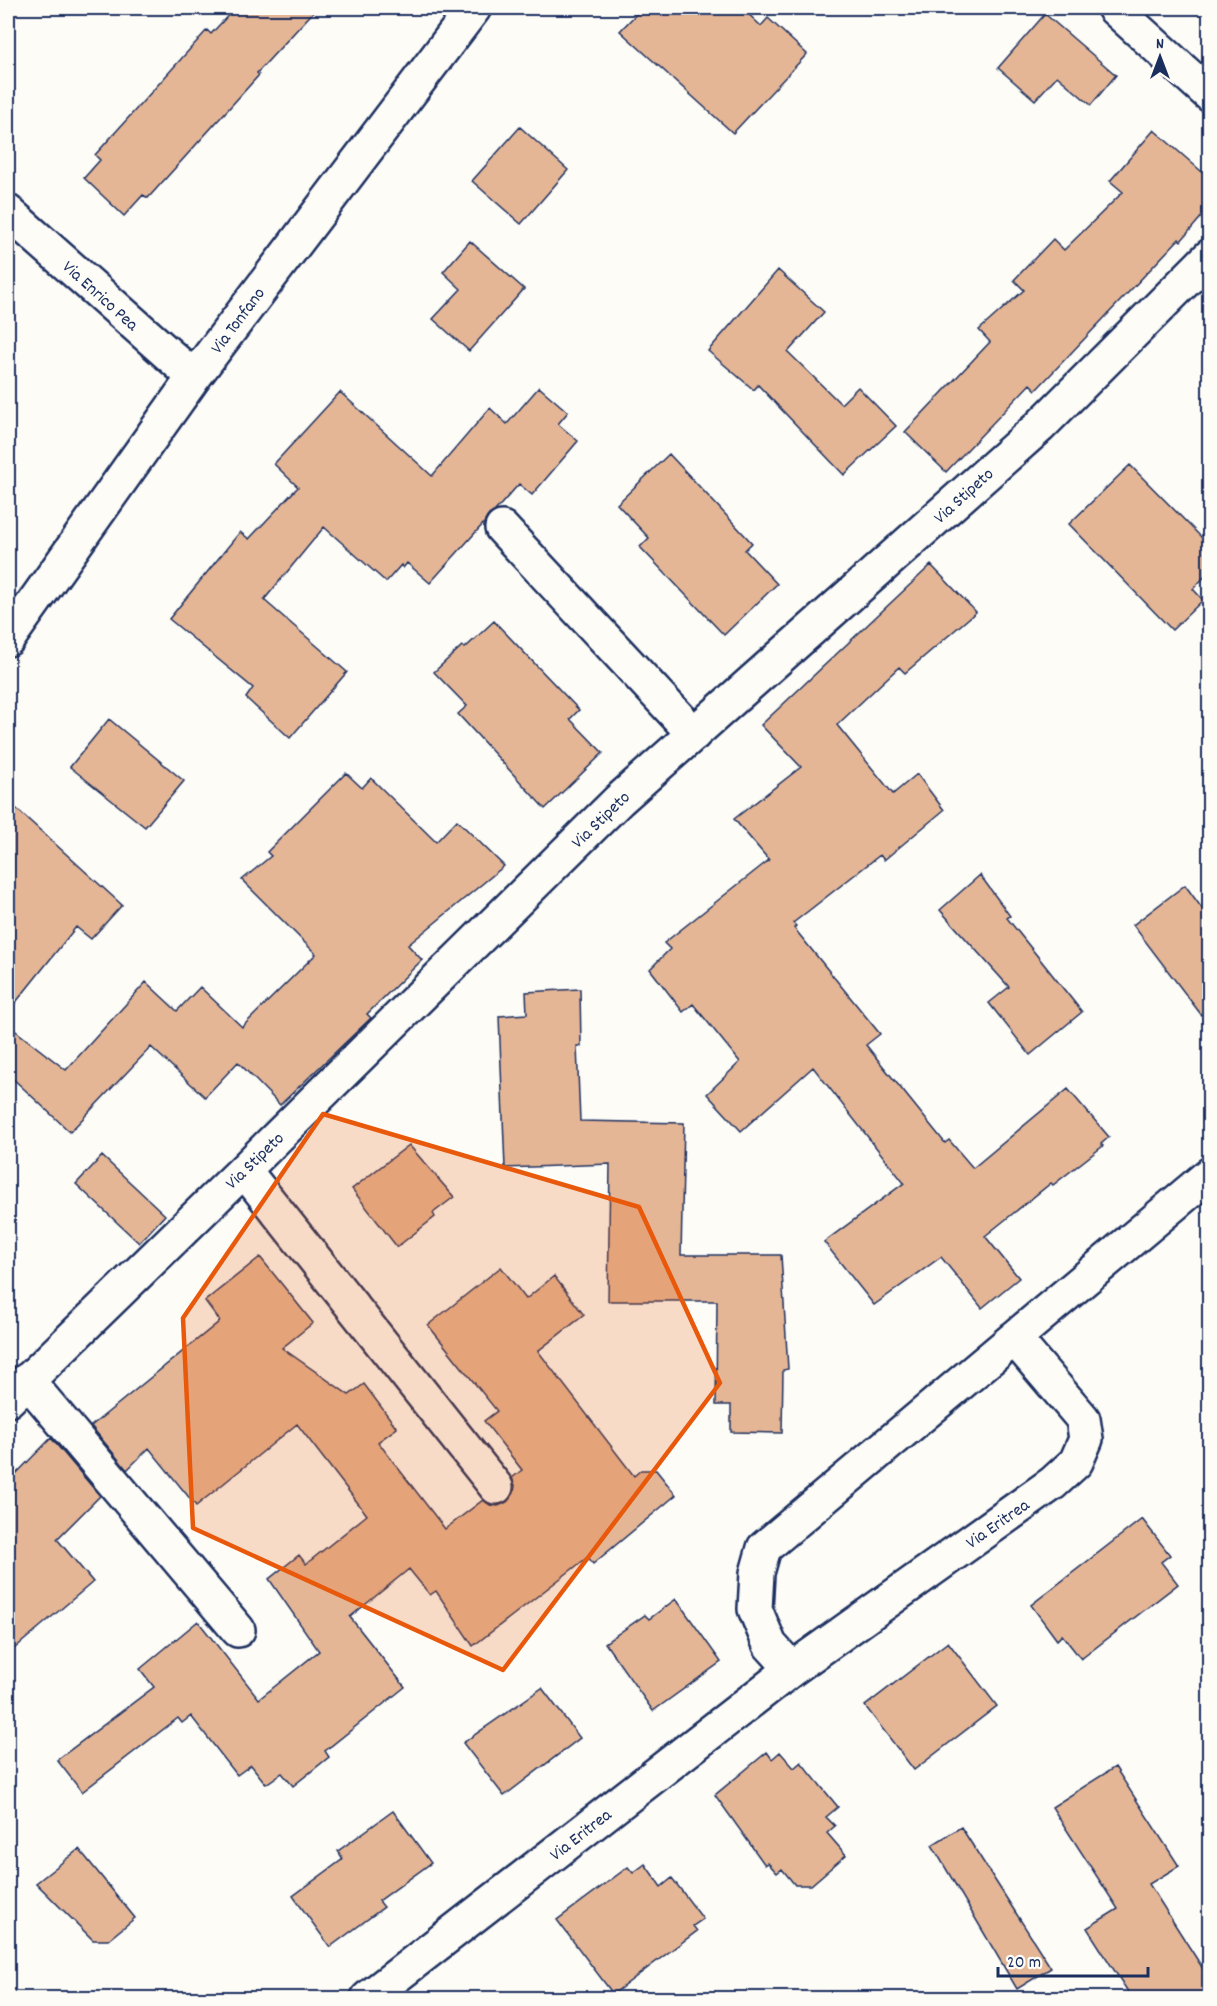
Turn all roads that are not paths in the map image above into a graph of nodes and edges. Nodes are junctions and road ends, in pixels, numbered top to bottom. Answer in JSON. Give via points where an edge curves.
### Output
{"nodes":[{"id":1,"x":474,"y":8,"type":"edge"},
{"id":2,"x":1114,"y":8,"type":"edge"},
{"id":3,"x":1209,"y":95,"type":"edge"},
{"id":4,"x":8,"y":212,"type":"edge"},
{"id":5,"x":1209,"y":256,"type":"edge"},
{"id":6,"x":194,"y":378,"type":"junction"},
{"id":7,"x":502,"y":528,"type":"dead end"},
{"id":8,"x":8,"y":639,"type":"edge"},
{"id":9,"x":694,"y":734,"type":"junction"},
{"id":10,"x":244,"y":1170,"type":"junction"},
{"id":11,"x":1209,"y":1174,"type":"edge"},
{"id":12,"x":1014,"y":1338,"type":"junction"},
{"id":13,"x":17,"y":1390,"type":"edge"},
{"id":14,"x":496,"y":1487,"type":"dead end"},
{"id":15,"x":238,"y":1630,"type":"dead end"},
{"id":16,"x":792,"y":1669,"type":"junction"},
{"id":17,"x":368,"y":1998,"type":"edge"}],
"edges":[{"from":1,"to":6,"type":"street","name":"Via Tonfano"},
{"from":2,"to":3,"type":"street"},
{"from":4,"to":6,"type":"street","name":"Via Enrico Pea"},
{"from":5,"to":9,"type":"street","name":"Via Stipeto","via":[[1039,427]]},
{"from":6,"to":8,"type":"street","name":"Via Tonfano"},
{"from":7,"to":9,"type":"street"},
{"from":9,"to":10,"type":"street","name":"Via Stipeto","via":[[619,800]]},
{"from":10,"to":13,"type":"street","name":"Via Stipeto"},
{"from":10,"to":14,"type":"street"},
{"from":11,"to":12,"type":"street"},
{"from":12,"to":16,"type":"street","via":[[764,1548],[757,1573],[755,1609],[770,1645]]},
{"from":12,"to":16,"type":"street","name":"Via Eritrea","via":[[1083,1419],[1086,1439],[1076,1462],[1053,1483]]},
{"from":13,"to":15,"type":"street"},
{"from":16,"to":17,"type":"street","name":"Via Eritrea"}]}
